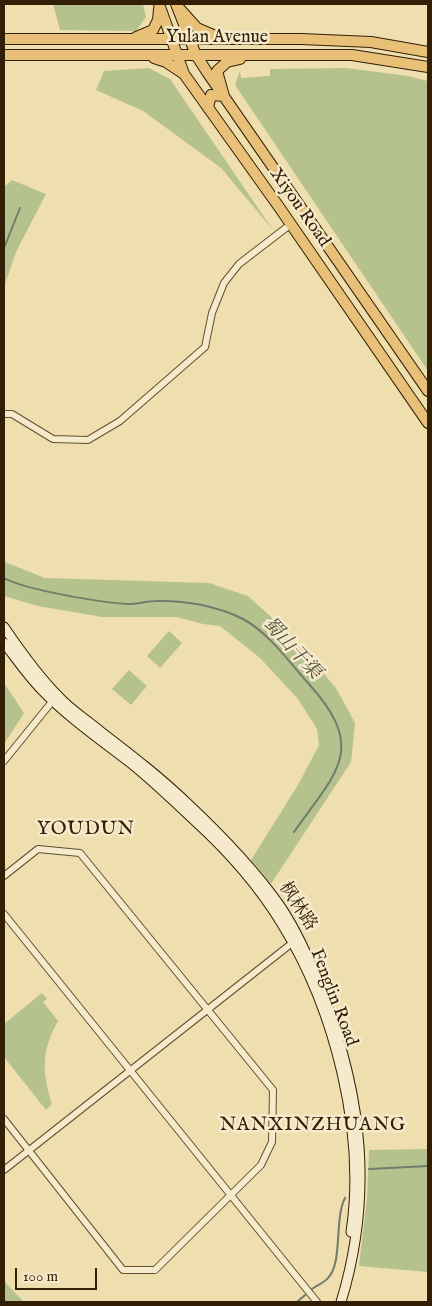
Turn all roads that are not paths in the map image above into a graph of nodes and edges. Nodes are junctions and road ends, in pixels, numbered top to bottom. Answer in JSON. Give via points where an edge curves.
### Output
{"nodes":[{"id":1,"x":176,"y":4,"type":"edge"},
{"id":2,"x":159,"y":5,"type":"edge"},
{"id":3,"x":130,"y":39,"type":"junction"},
{"id":4,"x":171,"y":39,"type":"junction"},
{"id":5,"x":190,"y":39,"type":"junction"},
{"id":6,"x":224,"y":39,"type":"junction"},
{"id":7,"x":242,"y":39,"type":"junction"},
{"id":8,"x":4,"y":40,"type":"edge"},
{"id":9,"x":428,"y":52,"type":"edge"},
{"id":10,"x":4,"y":55,"type":"edge"},
{"id":11,"x":132,"y":55,"type":"junction"},
{"id":12,"x":146,"y":55,"type":"junction"},
{"id":13,"x":177,"y":55,"type":"junction"},
{"id":14,"x":196,"y":55,"type":"junction"},
{"id":15,"x":242,"y":55,"type":"junction"},
{"id":16,"x":257,"y":55,"type":"junction"},
{"id":17,"x":428,"y":67,"type":"edge"},
{"id":18,"x":184,"y":74,"type":"junction"},
{"id":19,"x":224,"y":96,"type":"junction"},
{"id":20,"x":208,"y":108,"type":"junction"},
{"id":21,"x":291,"y":224,"type":"junction"},
{"id":22,"x":428,"y":391,"type":"edge"},
{"id":23,"x":4,"y":414,"type":"edge"},
{"id":24,"x":428,"y":423,"type":"edge"},
{"id":25,"x":4,"y":628,"type":"edge"},
{"id":26,"x":4,"y":643,"type":"edge"},
{"id":27,"x":55,"y":698,"type":"junction"},
{"id":28,"x":4,"y":762,"type":"edge"},
{"id":29,"x":4,"y":876,"type":"edge"},
{"id":30,"x":4,"y":914,"type":"edge"},
{"id":31,"x":296,"y":940,"type":"junction"},
{"id":32,"x":208,"y":1009,"type":"junction"},
{"id":33,"x":128,"y":1070,"type":"junction"},
{"id":34,"x":4,"y":1119,"type":"edge"},
{"id":35,"x":28,"y":1150,"type":"junction"},
{"id":36,"x":4,"y":1170,"type":"edge"},
{"id":37,"x":231,"y":1196,"type":"junction"},
{"id":38,"x":317,"y":1302,"type":"edge"},
{"id":39,"x":337,"y":1302,"type":"edge"},
{"id":40,"x":341,"y":1302,"type":"edge"}],
"edges":[{"from":1,"to":5,"type":"main road","name":"Xiyou Road"},
{"from":1,"to":6,"type":"main road","via":[[197,28]]},
{"from":2,"to":3,"type":"main road","via":[[154,30]]},
{"from":2,"to":4,"type":"main road","name":"Xiyou Road"},
{"from":3,"to":4,"type":"main road","name":"Yulan Avenue"},
{"from":3,"to":8,"type":"main road","name":"Yulan Avenue"},
{"from":3,"to":11,"type":"main road"},
{"from":4,"to":5,"type":"main road","name":"Yulan Avenue"},
{"from":4,"to":13,"type":"main road","name":"Xiyou Road"},
{"from":5,"to":6,"type":"main road","name":"Yulan Avenue"},
{"from":5,"to":14,"type":"main road","name":"Xiyou Road"},
{"from":6,"to":7,"type":"main road","name":"Yulan Avenue"},
{"from":7,"to":9,"type":"main road","name":"Yulan Avenue","via":[[370,42]]},
{"from":7,"to":15,"type":"main road"},
{"from":10,"to":11,"type":"main road","name":"Yulan Avenue"},
{"from":11,"to":12,"type":"main road","name":"Yulan Avenue"},
{"from":12,"to":13,"type":"main road","name":"Yulan Avenue"},
{"from":12,"to":18,"type":"main road","via":[[166,62]]},
{"from":13,"to":14,"type":"main road","name":"Yulan Avenue"},
{"from":13,"to":18,"type":"main road","name":"Xiyou Road"},
{"from":14,"to":15,"type":"main road","name":"Yulan Avenue"},
{"from":14,"to":19,"type":"main road","name":"Xiyou Road"},
{"from":15,"to":16,"type":"main road","name":"Yulan Avenue"},
{"from":16,"to":17,"type":"main road","name":"Yulan Avenue","via":[[352,55]]},
{"from":16,"to":19,"type":"main road","via":[[228,62],[217,70]]},
{"from":18,"to":20,"type":"main road","name":"Xiyou Road"},
{"from":19,"to":20,"type":"main road","via":[[211,95]]},
{"from":19,"to":22,"type":"main road","name":"Xiyou Road"},
{"from":20,"to":21,"type":"main road","name":"Xiyou Road"},
{"from":21,"to":23,"type":"street","via":[[239,264],[224,283],[212,313],[205,348],[120,420],[88,440],[53,439],[12,414]]},
{"from":21,"to":24,"type":"main road","name":"Xiyou Road"},
{"from":25,"to":27,"type":"main road","name":"枫林路"},
{"from":26,"to":27,"type":"main road","via":[[41,689]]},
{"from":27,"to":28,"type":"street"},
{"from":27,"to":31,"type":"main road","name":"枫林路","via":[[188,804],[236,853],[280,906]]},
{"from":29,"to":32,"type":"street","via":[[38,849],[80,854]]},
{"from":30,"to":33,"type":"street"},
{"from":31,"to":32,"type":"street"},
{"from":31,"to":39,"type":"main road","name":"Fenglin Road","via":[[338,1052],[352,1125],[352,1224]]},
{"from":31,"to":40,"type":"main road","name":"枫林路","via":[[308,955],[341,1041],[356,1108],[360,1214]]},
{"from":32,"to":33,"type":"street"},
{"from":32,"to":37,"type":"street","via":[[273,1090],[272,1142],[261,1165]]},
{"from":33,"to":35,"type":"street"},
{"from":33,"to":37,"type":"street"},
{"from":34,"to":35,"type":"street"},
{"from":35,"to":36,"type":"street"},
{"from":35,"to":37,"type":"street","via":[[123,1270],[155,1270]]},
{"from":37,"to":38,"type":"street"}]}
